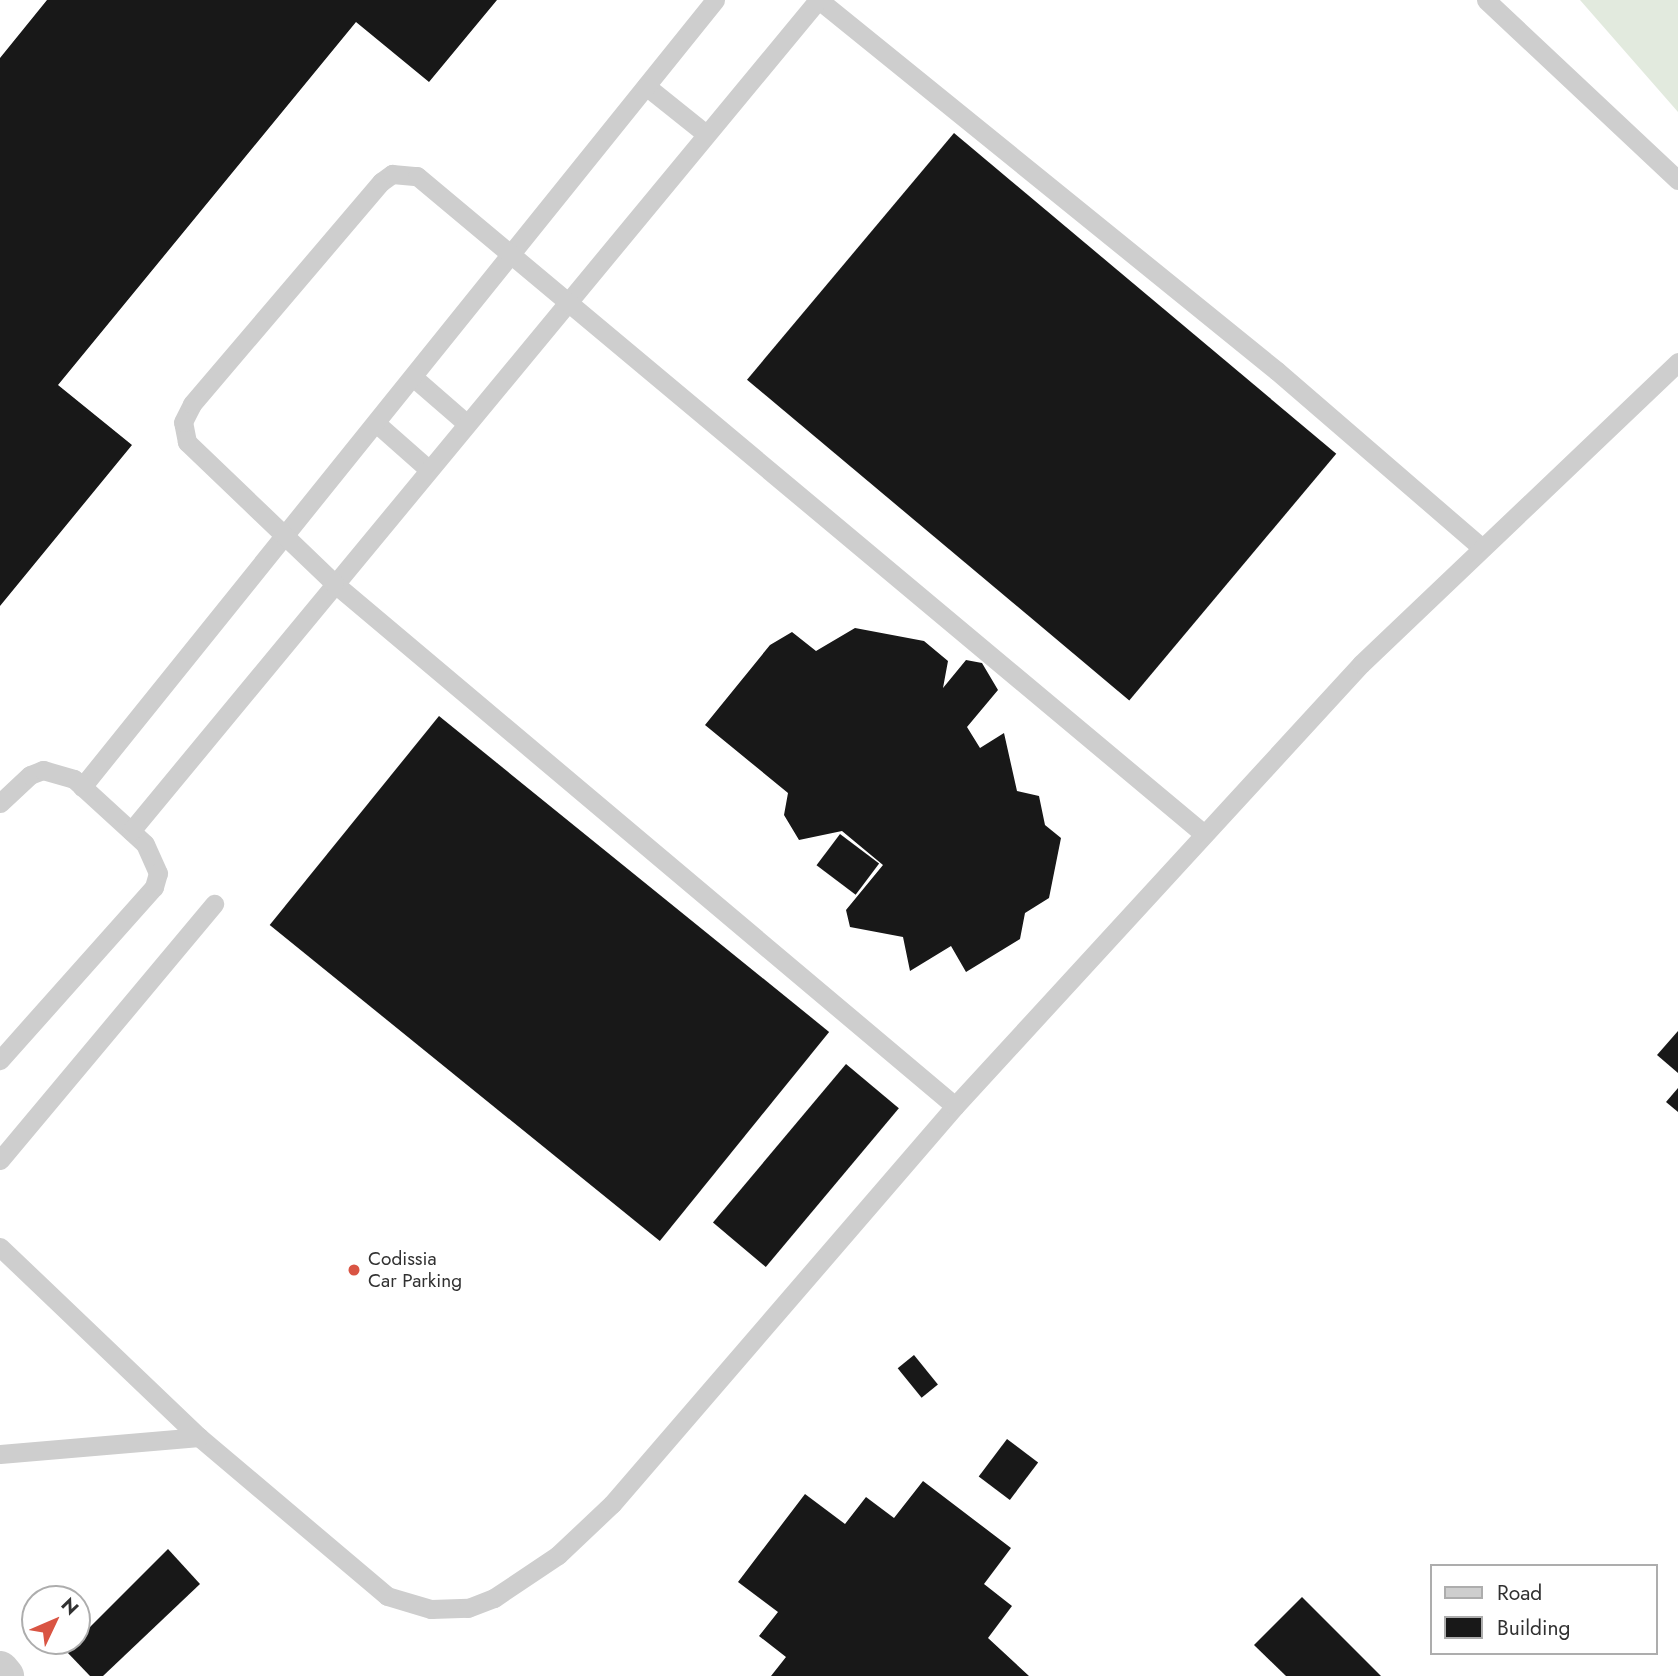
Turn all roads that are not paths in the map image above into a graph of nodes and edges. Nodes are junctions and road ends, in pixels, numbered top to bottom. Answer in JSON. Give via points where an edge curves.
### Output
{"nodes":[{"id":1,"x":715,"y":0,"type":"edge"},
{"id":2,"x":818,"y":0,"type":"edge"},
{"id":3,"x":1486,"y":0,"type":"edge"},
{"id":4,"x":646,"y":86,"type":"junction"},
{"id":5,"x":706,"y":134,"type":"junction"},
{"id":6,"x":1678,"y":180,"type":"edge"},
{"id":7,"x":512,"y":255,"type":"junction"},
{"id":8,"x":566,"y":301,"type":"junction"},
{"id":9,"x":1678,"y":362,"type":"edge"},
{"id":10,"x":413,"y":377,"type":"junction"},
{"id":11,"x":466,"y":422,"type":"junction"},
{"id":12,"x":376,"y":423,"type":"junction"},
{"id":13,"x":428,"y":469,"type":"junction"},
{"id":14,"x":284,"y":537,"type":"junction"},
{"id":15,"x":1481,"y":547,"type":"junction"},
{"id":16,"x":334,"y":583,"type":"junction"},
{"id":17,"x":82,"y":787,"type":"junction"},
{"id":18,"x":0,"y":803,"type":"edge"},
{"id":19,"x":131,"y":831,"type":"junction"},
{"id":20,"x":1205,"y":834,"type":"junction"},
{"id":21,"x":214,"y":904,"type":"dead end"},
{"id":22,"x":0,"y":1060,"type":"edge"},
{"id":23,"x":955,"y":1106,"type":"junction"},
{"id":24,"x":0,"y":1160,"type":"edge"},
{"id":25,"x":0,"y":1247,"type":"edge"},
{"id":26,"x":199,"y":1437,"type":"junction"},
{"id":27,"x":0,"y":1454,"type":"edge"},
{"id":28,"x":0,"y":1670,"type":"edge"},
{"id":29,"x":5,"y":1676,"type":"edge"}],
"edges":[{"from":1,"to":4,"type":"lane"},
{"from":2,"to":5,"type":"lane"},
{"from":2,"to":15,"type":"lane","via":[[1277,371]]},
{"from":3,"to":6,"type":"lane"},
{"from":4,"to":5,"type":"lane"},
{"from":4,"to":7,"type":"lane"},
{"from":5,"to":8,"type":"lane"},
{"from":7,"to":8,"type":"lane"},
{"from":7,"to":10,"type":"lane"},
{"from":7,"to":14,"type":"lane","via":[[417,176],[392,174],[192,404],[183,422],[197,458]]},
{"from":8,"to":11,"type":"lane"},
{"from":8,"to":20,"type":"lane"},
{"from":9,"to":15,"type":"lane"},
{"from":10,"to":11,"type":"lane"},
{"from":10,"to":12,"type":"lane"},
{"from":11,"to":13,"type":"lane"},
{"from":12,"to":13,"type":"lane"},
{"from":12,"to":14,"type":"lane"},
{"from":13,"to":16,"type":"lane"},
{"from":14,"to":16,"type":"lane"},
{"from":14,"to":17,"type":"lane"},
{"from":15,"to":20,"type":"lane","via":[[1361,664]]},
{"from":16,"to":19,"type":"lane"},
{"from":16,"to":23,"type":"lane"},
{"from":17,"to":18,"type":"lane","via":[[43,770],[17,783]]},
{"from":17,"to":19,"type":"lane"},
{"from":19,"to":22,"type":"lane","via":[[155,862],[154,887]]},
{"from":20,"to":23,"type":"lane"},
{"from":21,"to":24,"type":"lane"},
{"from":23,"to":26,"type":"lane","via":[[612,1504],[558,1555],[494,1598],[468,1608],[431,1609],[387,1596]]},
{"from":25,"to":26,"type":"lane"},
{"from":26,"to":27,"type":"lane"},
{"from":28,"to":29,"type":"street"}]}
